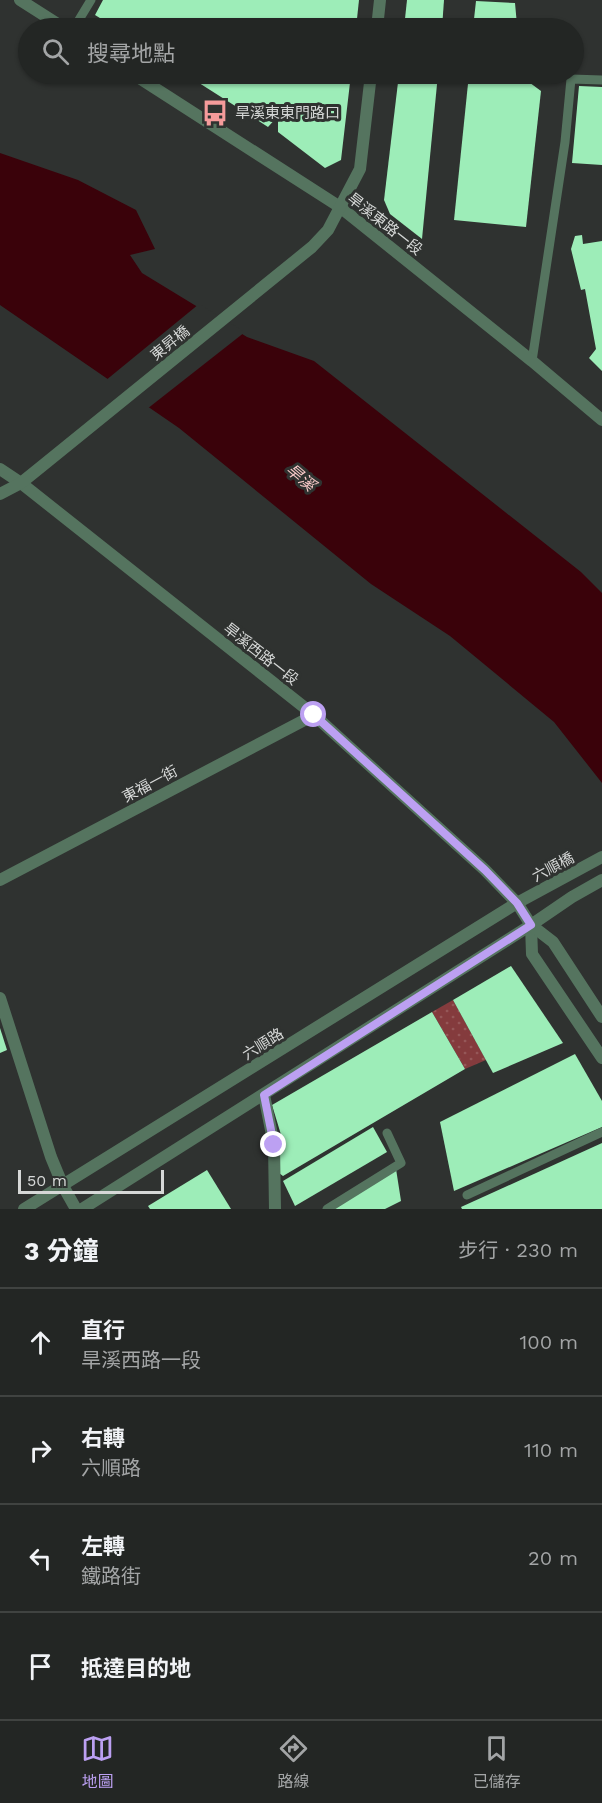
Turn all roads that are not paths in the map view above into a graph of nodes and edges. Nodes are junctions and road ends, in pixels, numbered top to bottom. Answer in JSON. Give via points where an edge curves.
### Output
{"nodes":[{"id":1,"x":20,"y":0,"type":"edge"},
{"id":2,"x":91,"y":0,"type":"edge"},
{"id":3,"x":380,"y":0,"type":"edge"},
{"id":4,"x":48,"y":18,"type":"edge"},
{"id":5,"x":80,"y":18,"type":"edge"},
{"id":6,"x":377,"y":18,"type":"edge"},
{"id":7,"x":584,"y":79,"type":"edge"},
{"id":8,"x":602,"y":80,"type":"edge"},
{"id":9,"x":149,"y":84,"type":"edge"},
{"id":10,"x":370,"y":84,"type":"edge"},
{"id":11,"x":570,"y":84,"type":"edge"},
{"id":12,"x":340,"y":207,"type":"junction"},
{"id":13,"x":532,"y":361,"type":"junction"},
{"id":14,"x":602,"y":420,"type":"edge"},
{"id":15,"x":0,"y":469,"type":"edge"},
{"id":16,"x":21,"y":483,"type":"junction"},
{"id":17,"x":0,"y":494,"type":"edge"},
{"id":18,"x":314,"y":715,"type":"junction"},
{"id":19,"x":602,"y":857,"type":"edge"},
{"id":20,"x":0,"y":880,"type":"edge"},
{"id":21,"x":602,"y":880,"type":"edge"},
{"id":22,"x":517,"y":903,"type":"junction"},
{"id":23,"x":531,"y":925,"type":"junction"},
{"id":24,"x":0,"y":998,"type":"edge"},
{"id":25,"x":602,"y":1017,"type":"edge"},
{"id":26,"x":602,"y":1058,"type":"edge"},
{"id":27,"x":264,"y":1095,"type":"junction"},
{"id":28,"x":602,"y":1132,"type":"edge"},
{"id":29,"x":387,"y":1133,"type":"dead end"},
{"id":30,"x":63,"y":1186,"type":"junction"},
{"id":31,"x":467,"y":1195,"type":"dead end"},
{"id":32,"x":277,"y":1207,"type":"edge"},
{"id":33,"x":24,"y":1209,"type":"edge"},
{"id":34,"x":76,"y":1209,"type":"edge"},
{"id":35,"x":82,"y":1209,"type":"edge"},
{"id":36,"x":327,"y":1209,"type":"edge"}],
"edges":[{"from":1,"to":4,"type":"street"},
{"from":2,"to":5,"type":"lane"},
{"from":3,"to":6,"type":"street"},
{"from":7,"to":8,"type":"lane"},
{"from":9,"to":12,"type":"street","name":"旱溪東路一段"},
{"from":10,"to":12,"type":"street","name":"東昇橋","via":[[360,169]]},
{"from":11,"to":13,"type":"lane"},
{"from":12,"to":13,"type":"street","name":"旱溪東路一段"},
{"from":12,"to":16,"type":"street","name":"東昇橋","via":[[328,230],[312,247]]},
{"from":13,"to":14,"type":"street","name":"旱溪東路一段"},
{"from":15,"to":16,"type":"street","name":"旱溪西路一段"},
{"from":16,"to":17,"type":"street","name":"東昇橋"},
{"from":16,"to":18,"type":"street","name":"旱溪西路一段"},
{"from":18,"to":20,"type":"street","name":"東福一街"},
{"from":18,"to":22,"type":"street","name":"旱溪西路一段"},
{"from":19,"to":22,"type":"street","name":"六順橋"},
{"from":21,"to":23,"type":"street"},
{"from":22,"to":23,"type":"street","name":"旱溪西路一段"},
{"from":22,"to":30,"type":"street","name":"六順路"},
{"from":23,"to":25,"type":"street","via":[[553,942]]},
{"from":23,"to":26,"type":"street","via":[[532,954]]},
{"from":23,"to":27,"type":"street"},
{"from":24,"to":30,"type":"street"},
{"from":27,"to":32,"type":"street","via":[[274,1145]]},
{"from":27,"to":35,"type":"street"},
{"from":28,"to":31,"type":"lane"},
{"from":29,"to":36,"type":"lane","via":[[401,1163]]},
{"from":30,"to":33,"type":"street","name":"六順路"},
{"from":30,"to":34,"type":"street"}]}
